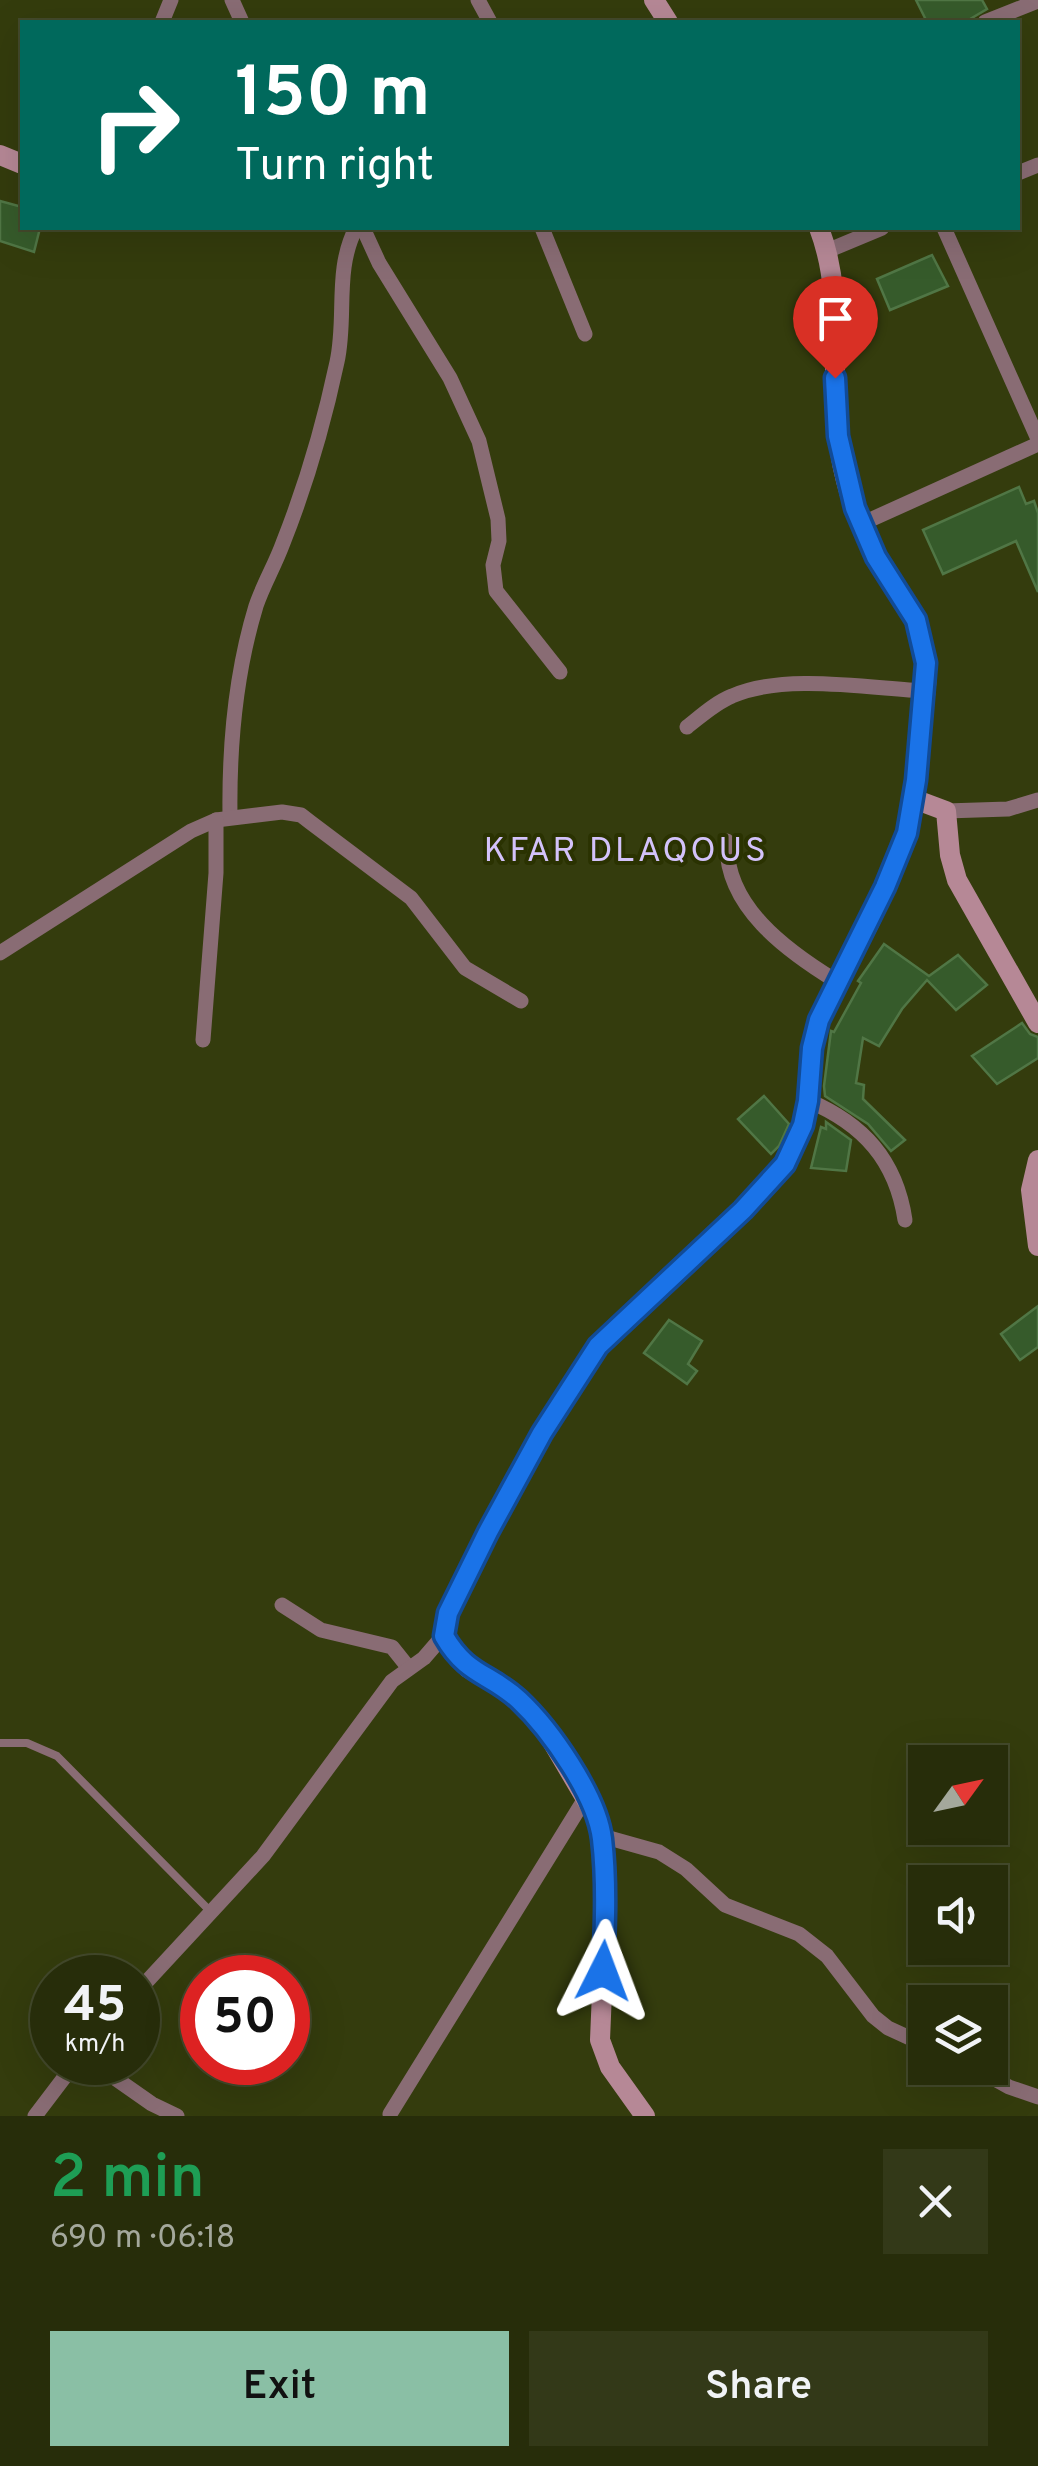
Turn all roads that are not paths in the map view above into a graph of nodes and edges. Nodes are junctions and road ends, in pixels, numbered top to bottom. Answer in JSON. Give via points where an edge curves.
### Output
{"nodes":[{"id":1,"x":1038,"y":1,"type":"edge"},
{"id":2,"x":989,"y":20,"type":"edge"},
{"id":3,"x":358,"y":230,"type":"edge"},
{"id":4,"x":361,"y":230,"type":"edge"},
{"id":5,"x":543,"y":230,"type":"edge"},
{"id":6,"x":820,"y":230,"type":"edge"},
{"id":7,"x":878,"y":230,"type":"edge"},
{"id":8,"x":945,"y":230,"type":"edge"},
{"id":9,"x":828,"y":252,"type":"junction"},
{"id":10,"x":585,"y":334,"type":"dead end"},
{"id":11,"x":1038,"y":441,"type":"edge"},
{"id":12,"x":862,"y":524,"type":"junction"},
{"id":13,"x":560,"y":672,"type":"dead end"},
{"id":14,"x":925,"y":691,"type":"junction"},
{"id":15,"x":688,"y":727,"type":"dead end"},
{"id":16,"x":914,"y":800,"type":"junction"},
{"id":17,"x":1038,"y":800,"type":"edge"},
{"id":18,"x":946,"y":812,"type":"junction"},
{"id":19,"x":223,"y":818,"type":"junction"},
{"id":20,"x":726,"y":841,"type":"dead end"},
{"id":21,"x":0,"y":954,"type":"edge"},
{"id":22,"x":836,"y":980,"type":"junction"},
{"id":23,"x":522,"y":1000,"type":"dead end"},
{"id":24,"x":1038,"y":1024,"type":"edge"},
{"id":25,"x":203,"y":1040,"type":"dead end"},
{"id":26,"x":808,"y":1101,"type":"junction"},
{"id":27,"x":1038,"y":1160,"type":"edge"},
{"id":28,"x":904,"y":1220,"type":"dead end"},
{"id":29,"x":1038,"y":1246,"type":"edge"},
{"id":30,"x":282,"y":1604,"type":"dead end"},
{"id":31,"x":444,"y":1636,"type":"junction"},
{"id":32,"x":408,"y":1667,"type":"junction"},
{"id":33,"x":0,"y":1743,"type":"edge"},
{"id":34,"x":586,"y":1796,"type":"junction"},
{"id":35,"x":602,"y":1836,"type":"junction"},
{"id":36,"x":211,"y":1912,"type":"junction"},
{"id":37,"x":160,"y":1966,"type":"edge"},
{"id":38,"x":908,"y":2037,"type":"edge"},
{"id":39,"x":59,"y":2085,"type":"edge"},
{"id":40,"x":125,"y":2085,"type":"edge"},
{"id":41,"x":1005,"y":2085,"type":"edge"},
{"id":42,"x":1038,"y":2097,"type":"edge"},
{"id":43,"x":390,"y":2114,"type":"dead end"},
{"id":44,"x":35,"y":2116,"type":"edge"},
{"id":45,"x":177,"y":2116,"type":"edge"},
{"id":46,"x":645,"y":2116,"type":"edge"}],
"edges":[{"from":1,"to":2,"type":"street"},
{"from":3,"to":19,"type":"street","via":[[349,241],[342,278],[338,358],[238,679]]},
{"from":4,"to":13,"type":"street","via":[[450,378],[479,441],[498,519],[496,591]]},
{"from":5,"to":10,"type":"street"},
{"from":6,"to":9,"type":"main road"},
{"from":7,"to":9,"type":"street"},
{"from":8,"to":11,"type":"street"},
{"from":9,"to":12,"type":"main road","via":[[837,312],[838,436]]},
{"from":11,"to":12,"type":"street"},
{"from":12,"to":14,"type":"main road","via":[[916,620]]},
{"from":14,"to":15,"type":"street","via":[[763,688],[728,697]]},
{"from":14,"to":16,"type":"main road"},
{"from":16,"to":18,"type":"main road"},
{"from":16,"to":22,"type":"main road","via":[[898,860]]},
{"from":17,"to":18,"type":"street","via":[[1008,809]]},
{"from":18,"to":24,"type":"main road","via":[[958,880]]},
{"from":19,"to":21,"type":"street","via":[[191,831]]},
{"from":19,"to":23,"type":"street","via":[[301,816],[411,898],[465,968]]},
{"from":19,"to":25,"type":"street"},
{"from":20,"to":22,"type":"street","via":[[732,875],[766,930]]},
{"from":22,"to":26,"type":"main road","via":[[812,1048]]},
{"from":26,"to":28,"type":"street","via":[[841,1115],[869,1141],[898,1189]]},
{"from":26,"to":31,"type":"main road","via":[[796,1144],[762,1191],[598,1346],[488,1532],[448,1613]]},
{"from":27,"to":29,"type":"main road","via":[[1031,1190]]},
{"from":30,"to":32,"type":"street","via":[[321,1630],[392,1647]]},
{"from":31,"to":32,"type":"street"},
{"from":31,"to":34,"type":"main road","via":[[468,1668],[516,1697],[536,1718]]},
{"from":32,"to":36,"type":"street"},
{"from":33,"to":36,"type":"lane","via":[[27,1742],[57,1756]]},
{"from":34,"to":35,"type":"main road"},
{"from":34,"to":43,"type":"street"},
{"from":35,"to":38,"type":"street","via":[[659,1852],[725,1905],[799,1934],[827,1956],[873,2016]]},
{"from":35,"to":46,"type":"main road","via":[[600,2040],[610,2067]]},
{"from":36,"to":37,"type":"street"},
{"from":39,"to":44,"type":"street"},
{"from":40,"to":45,"type":"street"},
{"from":41,"to":42,"type":"street"}]}
